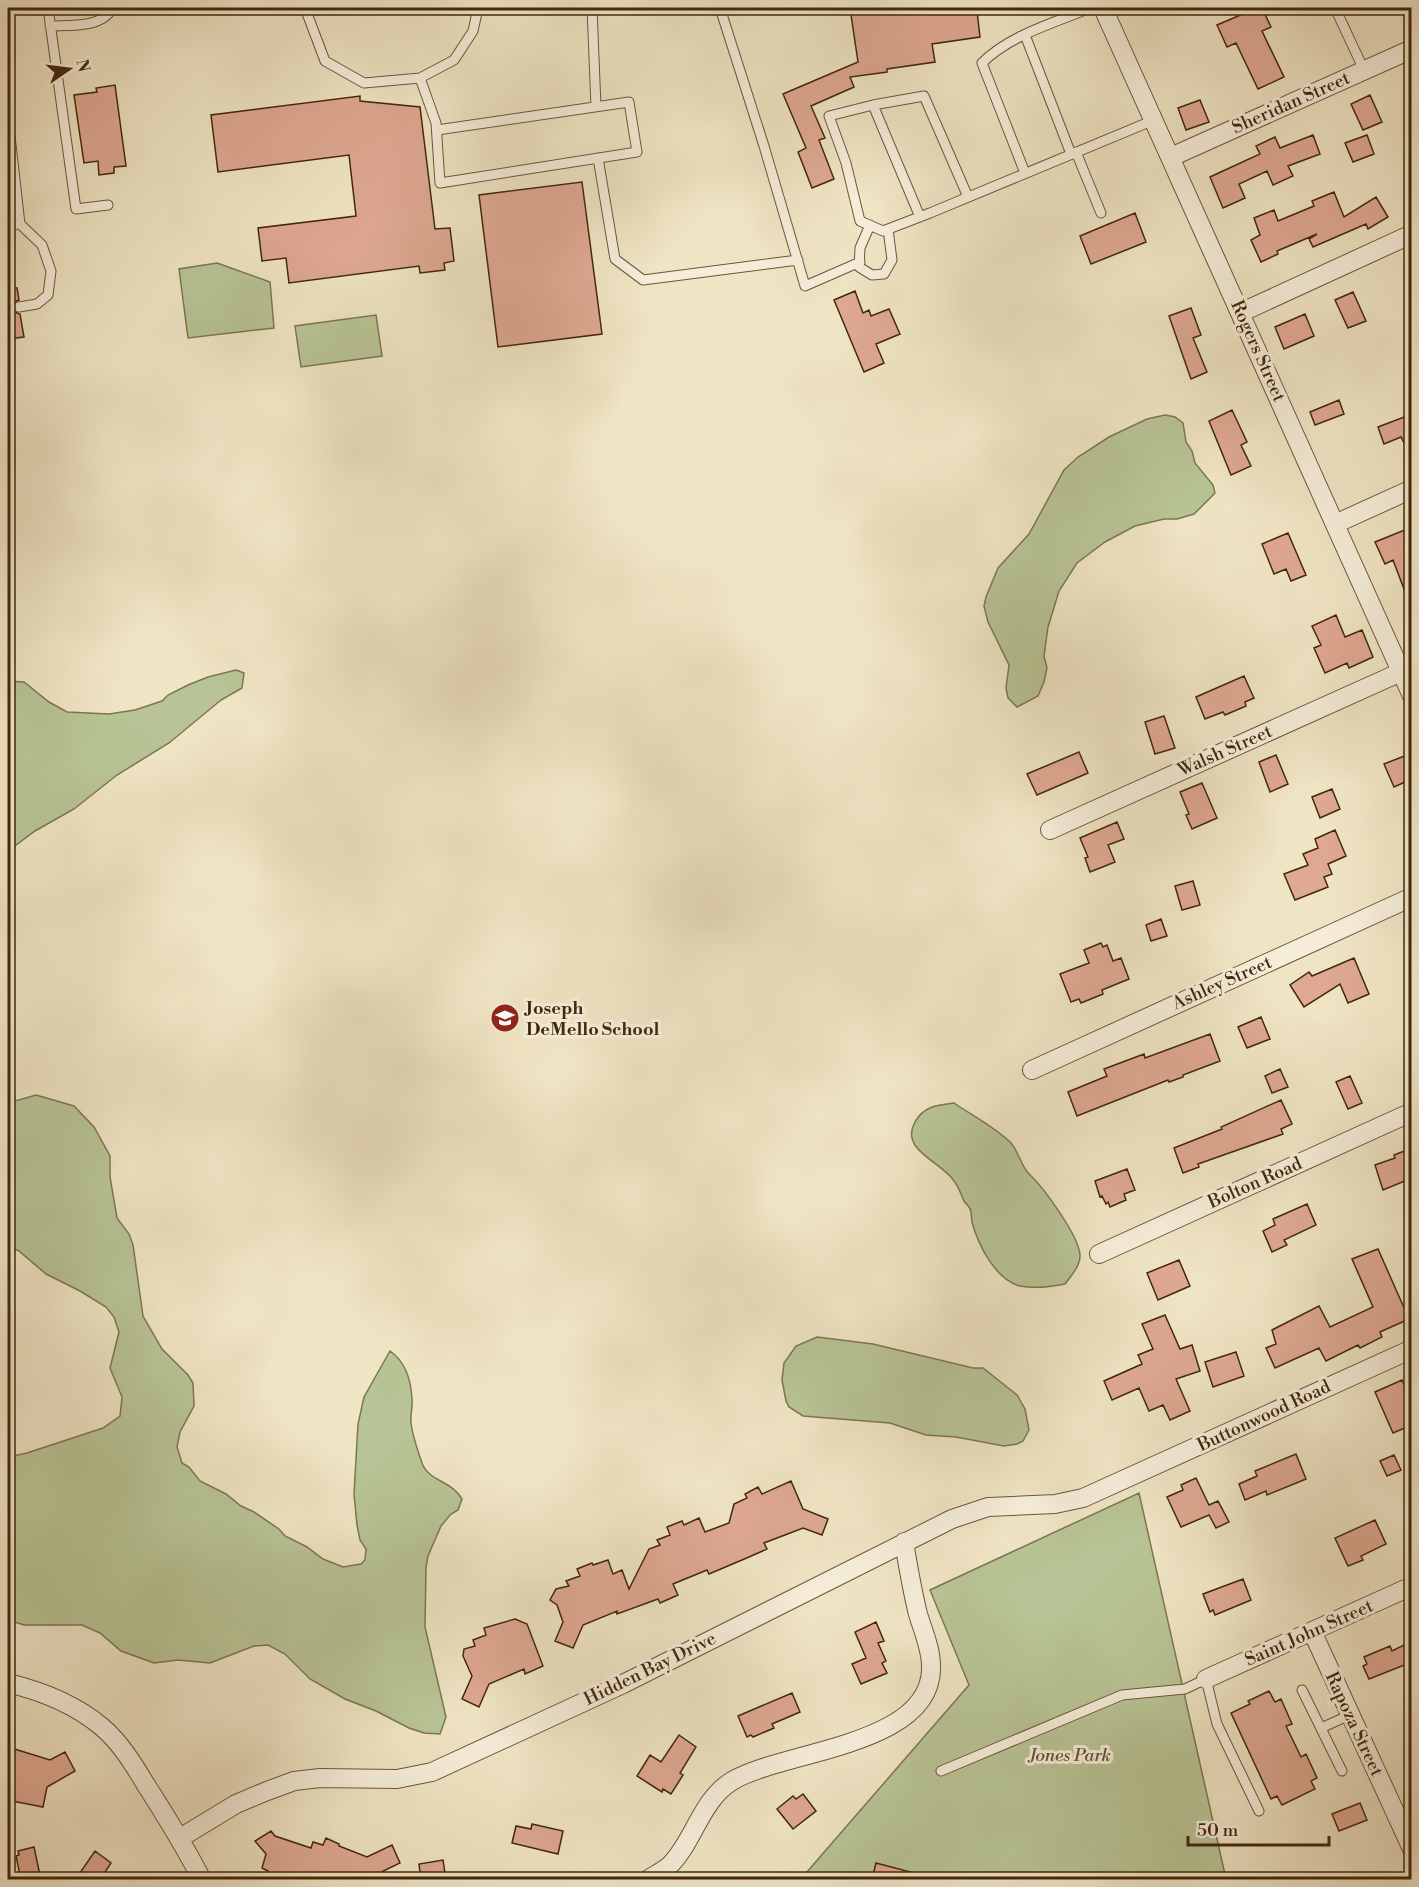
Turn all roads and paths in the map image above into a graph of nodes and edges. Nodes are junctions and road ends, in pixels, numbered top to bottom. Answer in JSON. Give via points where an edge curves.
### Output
{"nodes":[{"id":1,"x":48,"y":8,"type":"edge"},
{"id":2,"x":112,"y":8,"type":"edge"},
{"id":3,"x":305,"y":8,"type":"edge"},
{"id":4,"x":477,"y":8,"type":"edge"},
{"id":5,"x":592,"y":8,"type":"edge"},
{"id":6,"x":720,"y":8,"type":"edge"},
{"id":7,"x":1090,"y":8,"type":"edge"},
{"id":8,"x":1103,"y":8,"type":"edge"},
{"id":9,"x":1335,"y":8,"type":"edge"},
{"id":10,"x":50,"y":26,"type":"junction"},
{"id":11,"x":1024,"y":35,"type":"junction"},
{"id":12,"x":1412,"y":49,"type":"edge"},
{"id":13,"x":1364,"y":70,"type":"junction"},
{"id":14,"x":420,"y":78,"type":"junction"},
{"id":15,"x":873,"y":105,"type":"junction"},
{"id":16,"x":596,"y":107,"type":"junction"},
{"id":17,"x":8,"y":118,"type":"edge"},
{"id":18,"x":1154,"y":120,"type":"junction"},
{"id":19,"x":436,"y":127,"type":"junction"},
{"id":20,"x":1074,"y":153,"type":"junction"},
{"id":21,"x":1171,"y":157,"type":"junction"},
{"id":22,"x":598,"y":158,"type":"junction"},
{"id":23,"x":1024,"y":173,"type":"junction"},
{"id":24,"x":968,"y":197,"type":"junction"},
{"id":25,"x":108,"y":205,"type":"dead end"},
{"id":26,"x":1101,"y":213,"type":"dead end"},
{"id":27,"x":920,"y":217,"type":"junction"},
{"id":28,"x":20,"y":224,"type":"junction"},
{"id":29,"x":8,"y":225,"type":"edge"},
{"id":30,"x":870,"y":225,"type":"junction"},
{"id":31,"x":888,"y":229,"type":"junction"},
{"id":32,"x":1412,"y":234,"type":"edge"},
{"id":33,"x":798,"y":260,"type":"junction"},
{"id":34,"x":860,"y":262,"type":"junction"},
{"id":35,"x":20,"y":307,"type":"dead end"},
{"id":36,"x":1240,"y":313,"type":"junction"},
{"id":37,"x":1412,"y":489,"type":"edge"},
{"id":38,"x":1335,"y":524,"type":"junction"},
{"id":39,"x":1401,"y":672,"type":"junction"},
{"id":40,"x":1412,"y":696,"type":"edge"},
{"id":41,"x":1050,"y":830,"type":"dead end"},
{"id":42,"x":1412,"y":897,"type":"edge"},
{"id":43,"x":1032,"y":1070,"type":"dead end"},
{"id":44,"x":1412,"y":1112,"type":"edge"},
{"id":45,"x":1098,"y":1254,"type":"dead end"},
{"id":46,"x":1412,"y":1348,"type":"edge"},
{"id":47,"x":1118,"y":1483,"type":"joint"},
{"id":48,"x":904,"y":1542,"type":"junction"},
{"id":49,"x":1412,"y":1586,"type":"edge"},
{"id":50,"x":1312,"y":1632,"type":"junction"},
{"id":51,"x":1206,"y":1679,"type":"junction"},
{"id":52,"x":8,"y":1683,"type":"edge"},
{"id":53,"x":1302,"y":1690,"type":"dead end"},
{"id":54,"x":1350,"y":1715,"type":"junction"},
{"id":55,"x":1321,"y":1728,"type":"junction"},
{"id":56,"x":941,"y":1770,"type":"dead end"},
{"id":57,"x":1342,"y":1771,"type":"dead end"},
{"id":58,"x":1259,"y":1811,"type":"dead end"},
{"id":59,"x":180,"y":1838,"type":"junction"},
{"id":60,"x":1412,"y":1849,"type":"edge"},
{"id":61,"x":202,"y":1880,"type":"edge"},
{"id":62,"x":647,"y":1880,"type":"edge"}],
"edges":[{"from":1,"to":10,"type":"lane"},
{"from":2,"to":10,"type":"lane","via":[[97,21]]},
{"from":3,"to":14,"type":"lane","via":[[325,61],[364,82]]},
{"from":4,"to":14,"type":"lane","via":[[473,32],[454,60]]},
{"from":5,"to":16,"type":"lane"},
{"from":6,"to":33,"type":"lane"},
{"from":7,"to":11,"type":"lane"},
{"from":8,"to":18,"type":"street","name":"Rogers Street"},
{"from":9,"to":13,"type":"lane"},
{"from":10,"to":25,"type":"lane","via":[[76,209]]},
{"from":11,"to":20,"type":"lane"},
{"from":11,"to":23,"type":"lane","via":[[994,51],[982,63]]},
{"from":12,"to":13,"type":"street","name":"Sheridan Street"},
{"from":13,"to":21,"type":"street","name":"Sheridan Street"},
{"from":14,"to":19,"type":"lane"},
{"from":15,"to":24,"type":"lane","via":[[924,96]]},
{"from":15,"to":27,"type":"lane"},
{"from":15,"to":30,"type":"lane","via":[[829,116],[860,221]]},
{"from":16,"to":19,"type":"lane"},
{"from":16,"to":22,"type":"lane","via":[[629,102],[637,152]]},
{"from":17,"to":28,"type":"lane"},
{"from":18,"to":20,"type":"lane"},
{"from":18,"to":21,"type":"street","name":"Rogers Street"},
{"from":19,"to":22,"type":"lane","via":[[440,183]]},
{"from":20,"to":23,"type":"lane"},
{"from":20,"to":26,"type":"lane"},
{"from":21,"to":36,"type":"street","name":"Rogers Street"},
{"from":22,"to":33,"type":"lane","via":[[615,259],[643,280]]},
{"from":23,"to":24,"type":"lane"},
{"from":24,"to":27,"type":"lane"},
{"from":27,"to":31,"type":"lane"},
{"from":28,"to":29,"type":"lane"},
{"from":28,"to":35,"type":"lane","via":[[42,245],[51,271],[48,295],[37,304]]},
{"from":30,"to":31,"type":"lane","via":[[883,231]]},
{"from":30,"to":34,"type":"lane","via":[[860,248]]},
{"from":31,"to":34,"type":"lane","via":[[892,260],[884,274],[872,275],[859,267]]},
{"from":32,"to":36,"type":"street"},
{"from":33,"to":34,"type":"lane","via":[[805,286]]},
{"from":36,"to":38,"type":"street","name":"Rogers Street"},
{"from":37,"to":38,"type":"street"},
{"from":38,"to":39,"type":"street","name":"Rogers Street"},
{"from":39,"to":40,"type":"street","name":"Rogers Street"},
{"from":39,"to":41,"type":"street","name":"Walsh Street"},
{"from":42,"to":43,"type":"street","name":"Ashley Street"},
{"from":44,"to":45,"type":"street","name":"Bolton Road"},
{"from":46,"to":47,"type":"street","name":"Buttonwood Road"},
{"from":47,"to":48,"type":"street","name":"Hidden Bay Drive","via":[[1068,1502],[976,1510]]},
{"from":48,"to":59,"type":"street","name":"Hidden Bay Drive","via":[[623,1684],[432,1772],[397,1779],[294,1781],[236,1804]]},
{"from":48,"to":62,"type":"street","via":[[932,1666],[929,1689],[918,1706],[875,1734],[758,1770],[727,1784],[708,1806],[677,1857]]},
{"from":49,"to":50,"type":"street","name":"Saint John Street"},
{"from":50,"to":51,"type":"street","name":"Saint John Street"},
{"from":50,"to":54,"type":"street","name":"Rapoza Street"},
{"from":51,"to":56,"type":"lane","via":[[1185,1689],[1122,1695]]},
{"from":51,"to":58,"type":"lane","via":[[1217,1724]]},
{"from":52,"to":59,"type":"street","via":[[71,1706],[103,1728],[134,1766]]},
{"from":53,"to":55,"type":"lane"},
{"from":54,"to":55,"type":"lane"},
{"from":54,"to":60,"type":"street","name":"Rapoza Street"},
{"from":55,"to":57,"type":"lane"},
{"from":59,"to":61,"type":"street"}]}
